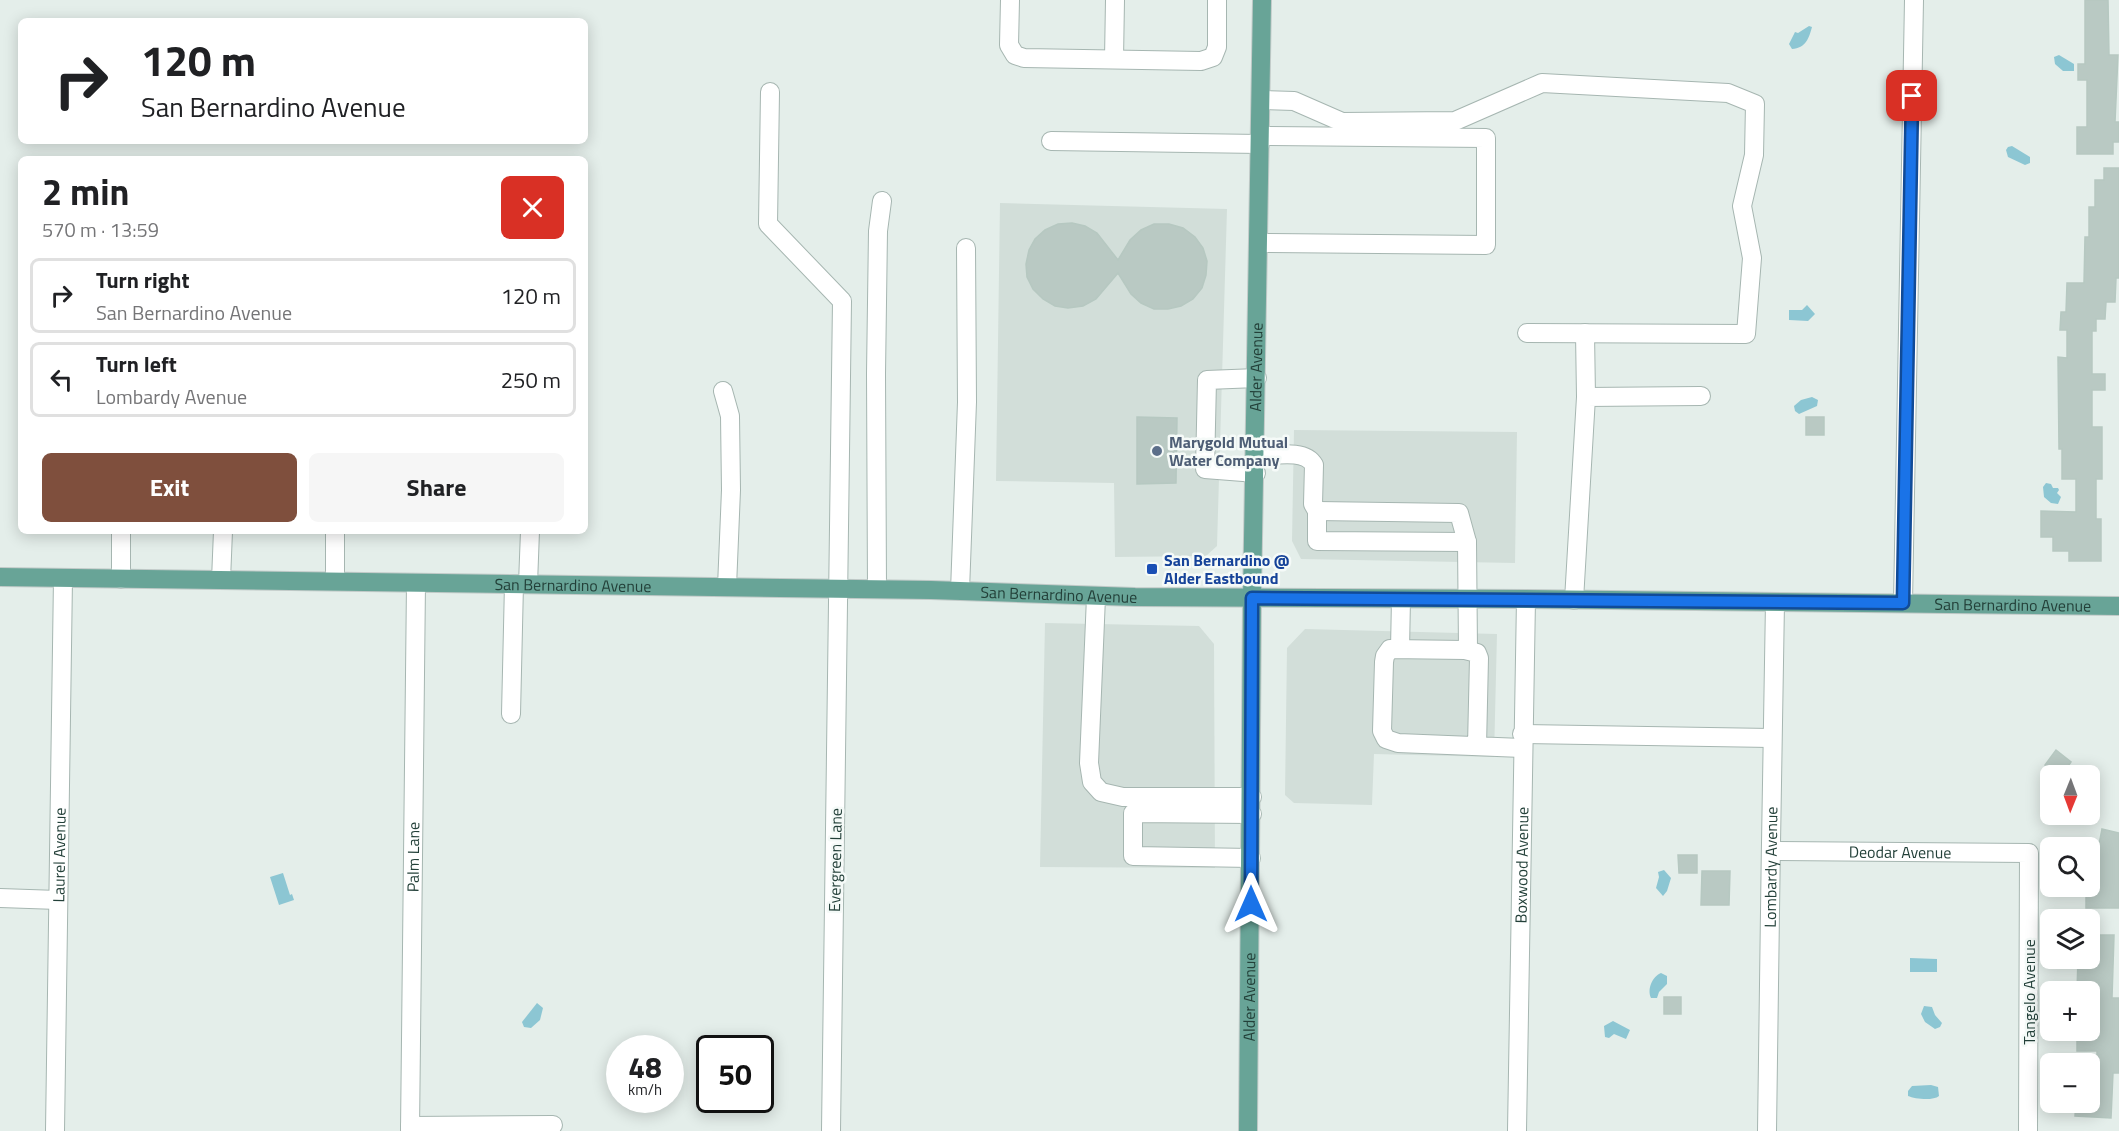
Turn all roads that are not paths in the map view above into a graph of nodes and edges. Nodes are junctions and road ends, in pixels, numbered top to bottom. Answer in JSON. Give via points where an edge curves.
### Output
{"nodes":[{"id":1,"x":1010,"y":0,"type":"edge"},
{"id":2,"x":1114,"y":0,"type":"edge"},
{"id":3,"x":1217,"y":0,"type":"edge"},
{"id":4,"x":1262,"y":0,"type":"edge"},
{"id":5,"x":1914,"y":0,"type":"edge"},
{"id":6,"x":1114,"y":59,"type":"junction"},
{"id":7,"x":770,"y":92,"type":"dead end"},
{"id":8,"x":1261,"y":100,"type":"junction"},
{"id":9,"x":1260,"y":140,"type":"junction"},
{"id":10,"x":1051,"y":141,"type":"dead end"},
{"id":11,"x":882,"y":201,"type":"dead end"},
{"id":12,"x":1259,"y":243,"type":"junction"},
{"id":13,"x":966,"y":248,"type":"dead end"},
{"id":14,"x":1527,"y":333,"type":"dead end"},
{"id":15,"x":1586,"y":333,"type":"junction"},
{"id":16,"x":1257,"y":378,"type":"junction"},
{"id":17,"x":723,"y":391,"type":"dead end"},
{"id":18,"x":1701,"y":396,"type":"dead end"},
{"id":19,"x":1586,"y":397,"type":"junction"},
{"id":20,"x":1256,"y":464,"type":"junction"},
{"id":21,"x":1317,"y":512,"type":"junction"},
{"id":22,"x":121,"y":534,"type":"edge"},
{"id":23,"x":223,"y":534,"type":"edge"},
{"id":24,"x":336,"y":534,"type":"edge"},
{"id":25,"x":529,"y":534,"type":"edge"},
{"id":26,"x":1467,"y":542,"type":"junction"},
{"id":27,"x":0,"y":577,"type":"edge"},
{"id":28,"x":63,"y":578,"type":"junction"},
{"id":29,"x":121,"y":579,"type":"junction"},
{"id":30,"x":221,"y":580,"type":"junction"},
{"id":31,"x":334,"y":581,"type":"junction"},
{"id":32,"x":416,"y":583,"type":"junction"},
{"id":33,"x":521,"y":584,"type":"junction"},
{"id":34,"x":727,"y":587,"type":"junction"},
{"id":35,"x":838,"y":589,"type":"junction"},
{"id":36,"x":877,"y":590,"type":"junction"},
{"id":37,"x":960,"y":591,"type":"junction"},
{"id":38,"x":1096,"y":597,"type":"junction"},
{"id":39,"x":1252,"y":598,"type":"junction"},
{"id":40,"x":1401,"y":599,"type":"junction"},
{"id":41,"x":1467,"y":599,"type":"junction"},
{"id":42,"x":1526,"y":599,"type":"junction"},
{"id":43,"x":1574,"y":600,"type":"junction"},
{"id":44,"x":1775,"y":602,"type":"junction"},
{"id":45,"x":1903,"y":603,"type":"junction"},
{"id":46,"x":2119,"y":606,"type":"edge"},
{"id":47,"x":1400,"y":650,"type":"junction"},
{"id":48,"x":1468,"y":650,"type":"junction"},
{"id":49,"x":511,"y":714,"type":"dead end"},
{"id":50,"x":1771,"y":738,"type":"junction"},
{"id":51,"x":1522,"y":741,"type":"junction"},
{"id":52,"x":1477,"y":746,"type":"junction"},
{"id":53,"x":1252,"y":806,"type":"junction"},
{"id":54,"x":1771,"y":851,"type":"junction"},
{"id":55,"x":2029,"y":853,"type":"joint"},
{"id":56,"x":1251,"y":858,"type":"junction"},
{"id":57,"x":0,"y":898,"type":"edge"},
{"id":58,"x":58,"y":900,"type":"junction"},
{"id":59,"x":553,"y":1125,"type":"dead end"},
{"id":60,"x":410,"y":1129,"type":"edge"},
{"id":61,"x":55,"y":1131,"type":"edge"},
{"id":62,"x":831,"y":1131,"type":"edge"},
{"id":63,"x":1248,"y":1131,"type":"edge"},
{"id":64,"x":1517,"y":1131,"type":"edge"},
{"id":65,"x":1767,"y":1131,"type":"edge"},
{"id":66,"x":2028,"y":1131,"type":"edge"}],
"edges":[{"from":1,"to":6,"type":"street","via":[[1009,45],[1015,55]]},
{"from":2,"to":6,"type":"street"},
{"from":3,"to":6,"type":"street","via":[[1218,47],[1213,57],[1202,61]]},
{"from":4,"to":8,"type":"main road","name":"Alder Avenue"},
{"from":5,"to":45,"type":"street"},
{"from":7,"to":35,"type":"street","name":"Evergreen Lane","via":[[768,224],[842,300]]},
{"from":8,"to":9,"type":"main road","name":"Alder Avenue"},
{"from":8,"to":15,"type":"street","via":[[1294,100],[1342,122],[1455,122],[1542,83],[1728,93],[1755,104],[1754,155],[1742,206],[1752,258],[1746,334]]},
{"from":9,"to":10,"type":"street"},
{"from":9,"to":12,"type":"main road","name":"Alder Avenue"},
{"from":9,"to":12,"type":"street","via":[[1486,138],[1486,245]]},
{"from":11,"to":36,"type":"street","via":[[876,374]]},
{"from":12,"to":16,"type":"main road","name":"Alder Avenue"},
{"from":13,"to":37,"type":"street","via":[[967,402]]},
{"from":14,"to":15,"type":"street"},
{"from":15,"to":19,"type":"street"},
{"from":16,"to":20,"type":"main road","name":"Alder Avenue"},
{"from":16,"to":20,"type":"street","via":[[1207,380],[1205,469]]},
{"from":17,"to":34,"type":"street","via":[[730,416]]},
{"from":18,"to":19,"type":"street"},
{"from":19,"to":43,"type":"street"},
{"from":20,"to":21,"type":"street","via":[[1300,455],[1312,460],[1313,504]]},
{"from":20,"to":39,"type":"main road","name":"Alder Avenue"},
{"from":21,"to":26,"type":"street","via":[[1459,513]]},
{"from":21,"to":26,"type":"street","via":[[1317,541]]},
{"from":22,"to":29,"type":"street"},
{"from":23,"to":30,"type":"street"},
{"from":24,"to":31,"type":"street"},
{"from":25,"to":33,"type":"street"},
{"from":26,"to":41,"type":"street"},
{"from":27,"to":28,"type":"main road","name":"San Bernardino Avenue"},
{"from":28,"to":29,"type":"main road","name":"San Bernardino Avenue"},
{"from":28,"to":58,"type":"street","name":"Laurel Avenue"},
{"from":29,"to":30,"type":"main road","name":"San Bernardino Avenue"},
{"from":30,"to":31,"type":"main road","name":"San Bernardino Avenue"},
{"from":31,"to":32,"type":"main road","name":"San Bernardino Avenue"},
{"from":32,"to":33,"type":"main road","name":"San Bernardino Avenue"},
{"from":32,"to":60,"type":"street","name":"Palm Lane"},
{"from":33,"to":34,"type":"main road","name":"San Bernardino Avenue"},
{"from":33,"to":49,"type":"street"},
{"from":34,"to":35,"type":"main road","name":"San Bernardino Avenue"},
{"from":35,"to":36,"type":"main road","name":"San Bernardino Avenue"},
{"from":35,"to":62,"type":"street","name":"Evergreen Lane"},
{"from":36,"to":37,"type":"main road","name":"San Bernardino Avenue"},
{"from":37,"to":38,"type":"main road","name":"San Bernardino Avenue"},
{"from":38,"to":39,"type":"main road","name":"San Bernardino Avenue"},
{"from":38,"to":53,"type":"street","via":[[1089,763],[1092,782],[1101,792],[1123,797]]},
{"from":39,"to":40,"type":"main road","name":"San Bernardino Avenue"},
{"from":39,"to":53,"type":"main road","name":"Alder Avenue"},
{"from":40,"to":41,"type":"main road","name":"San Bernardino Avenue"},
{"from":40,"to":47,"type":"street"},
{"from":41,"to":42,"type":"main road","name":"San Bernardino Avenue"},
{"from":41,"to":48,"type":"street"},
{"from":42,"to":43,"type":"main road","name":"San Bernardino Avenue"},
{"from":42,"to":51,"type":"street","name":"Boxwood Avenue"},
{"from":43,"to":44,"type":"main road","name":"San Bernardino Avenue"},
{"from":44,"to":45,"type":"main road","name":"San Bernardino Avenue"},
{"from":44,"to":50,"type":"street","name":"Lombardy Avenue"},
{"from":45,"to":46,"type":"main road","name":"San Bernardino Avenue"},
{"from":47,"to":48,"type":"street"},
{"from":47,"to":52,"type":"street","via":[[1390,649],[1385,656],[1383,736],[1398,743]]},
{"from":48,"to":52,"type":"street","via":[[1479,658]]},
{"from":50,"to":51,"type":"street"},
{"from":50,"to":54,"type":"street","name":"Lombardy Avenue"},
{"from":51,"to":52,"type":"street"},
{"from":51,"to":64,"type":"street","name":"Boxwood Avenue"},
{"from":53,"to":56,"type":"main road","name":"Alder Avenue"},
{"from":53,"to":56,"type":"street","via":[[1193,814],[1133,813],[1133,856]]},
{"from":54,"to":55,"type":"street","name":"Deodar Avenue"},
{"from":54,"to":65,"type":"street","name":"Lombardy Avenue"},
{"from":55,"to":66,"type":"street","name":"Tangelo Avenue"},
{"from":56,"to":63,"type":"main road","name":"Alder Avenue"},
{"from":57,"to":58,"type":"street"},
{"from":58,"to":61,"type":"street","name":"Laurel Avenue"},
{"from":59,"to":60,"type":"street"}]}
